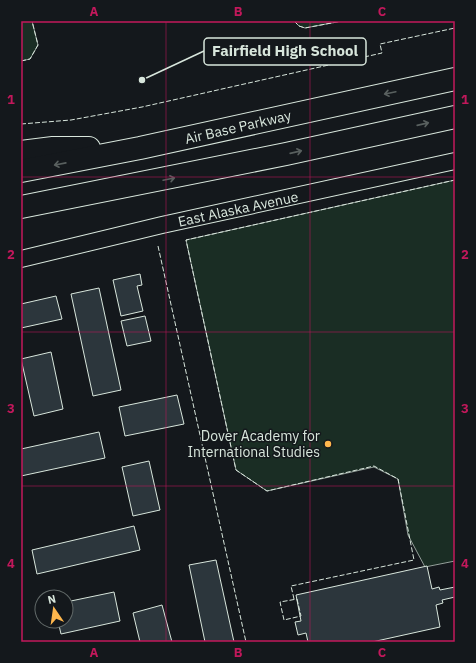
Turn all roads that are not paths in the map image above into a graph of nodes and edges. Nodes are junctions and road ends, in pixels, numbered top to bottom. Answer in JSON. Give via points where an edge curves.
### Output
{"nodes":[{"id":1,"x":455,"y":79,"type":"edge"},
{"id":2,"x":455,"y":117,"type":"edge"},
{"id":3,"x":140,"y":148,"type":"junction"},
{"id":4,"x":21,"y":152,"type":"edge"},
{"id":5,"x":455,"y":161,"type":"edge"},
{"id":6,"x":21,"y":171,"type":"edge"},
{"id":7,"x":146,"y":183,"type":"junction"},
{"id":8,"x":21,"y":208,"type":"edge"},
{"id":9,"x":21,"y":222,"type":"edge"},
{"id":10,"x":21,"y":259,"type":"edge"}],
"edges":[{"from":1,"to":3,"type":"main road","name":"Air Base Parkway","one_way":true},
{"from":7,"to":2,"type":"main road","one_way":true},
{"from":3,"to":4,"type":"main road","via":[[53,148]]},
{"from":3,"to":6,"type":"main road","name":"Air Base Parkway","one_way":true},
{"from":5,"to":10,"type":"street","name":"East Alaska Avenue"},
{"from":7,"to":8,"type":"main road"},
{"from":7,"to":9,"type":"main road"}]}
